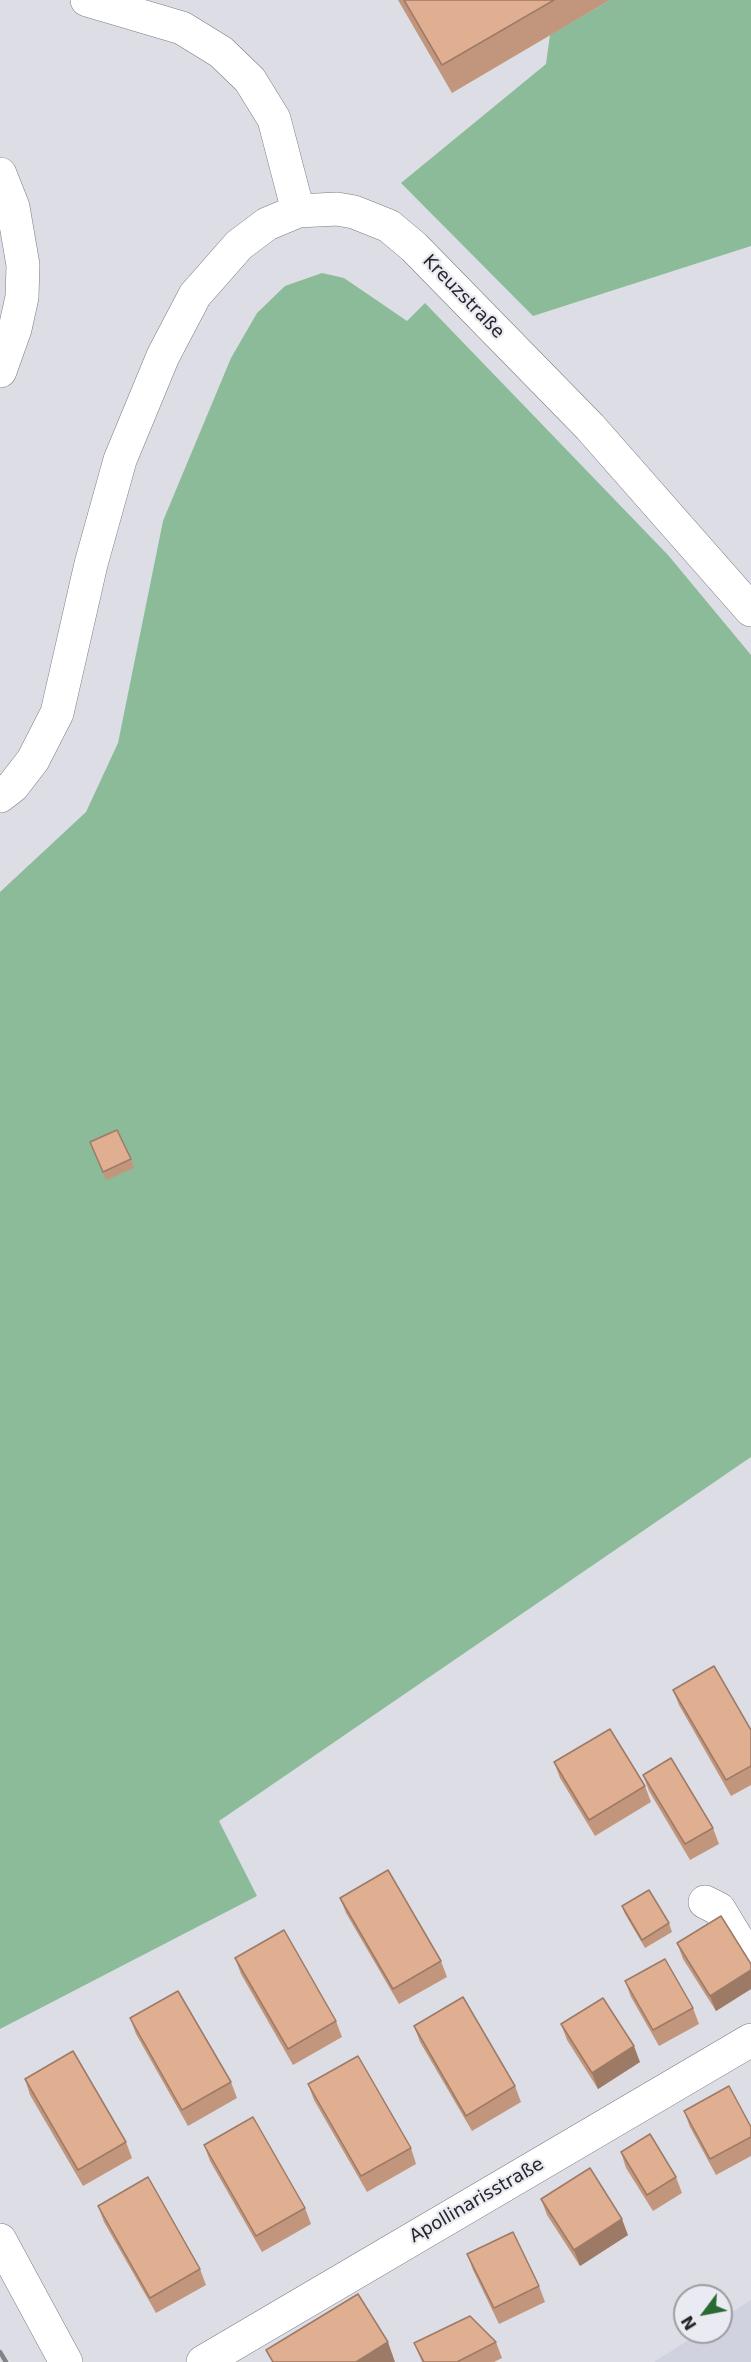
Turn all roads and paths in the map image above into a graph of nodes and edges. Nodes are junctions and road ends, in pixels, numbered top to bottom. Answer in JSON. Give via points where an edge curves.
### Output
{"nodes":[{"id":1,"x":87,"y":0,"type":"edge"},
{"id":2,"x":178,"y":14,"type":"edge"},
{"id":3,"x":0,"y":174,"type":"edge"},
{"id":4,"x":298,"y":211,"type":"junction"},
{"id":5,"x":0,"y":371,"type":"edge"},
{"id":6,"x":751,"y":610,"type":"edge"},
{"id":7,"x":0,"y":796,"type":"edge"},
{"id":8,"x":705,"y":1902,"type":"dead end"},
{"id":9,"x":751,"y":1962,"type":"edge"},
{"id":10,"x":751,"y":2040,"type":"edge"},
{"id":11,"x":0,"y":2240,"type":"edge"},
{"id":12,"x":66,"y":2362,"type":"edge"},
{"id":13,"x":202,"y":2362,"type":"edge"}],
"edges":[{"from":1,"to":2,"type":"main road"},
{"from":2,"to":4,"type":"main road","via":[[250,80],[269,108]]},
{"from":3,"to":5,"type":"main road","via":[[13,207],[24,265],[15,329]]},
{"from":4,"to":6,"type":"main road","name":"Kreuzstraße","via":[[354,212],[389,226],[414,247],[590,427]]},
{"from":4,"to":7,"type":"main road","via":[[267,224],[239,245],[195,295],[163,356],[120,460],[91,564],[57,713],[33,760]]},
{"from":8,"to":9,"type":"main road","via":[[719,1910]]},
{"from":10,"to":13,"type":"main road","name":"Apollinarisstraße"},
{"from":11,"to":12,"type":"main road"}]}
